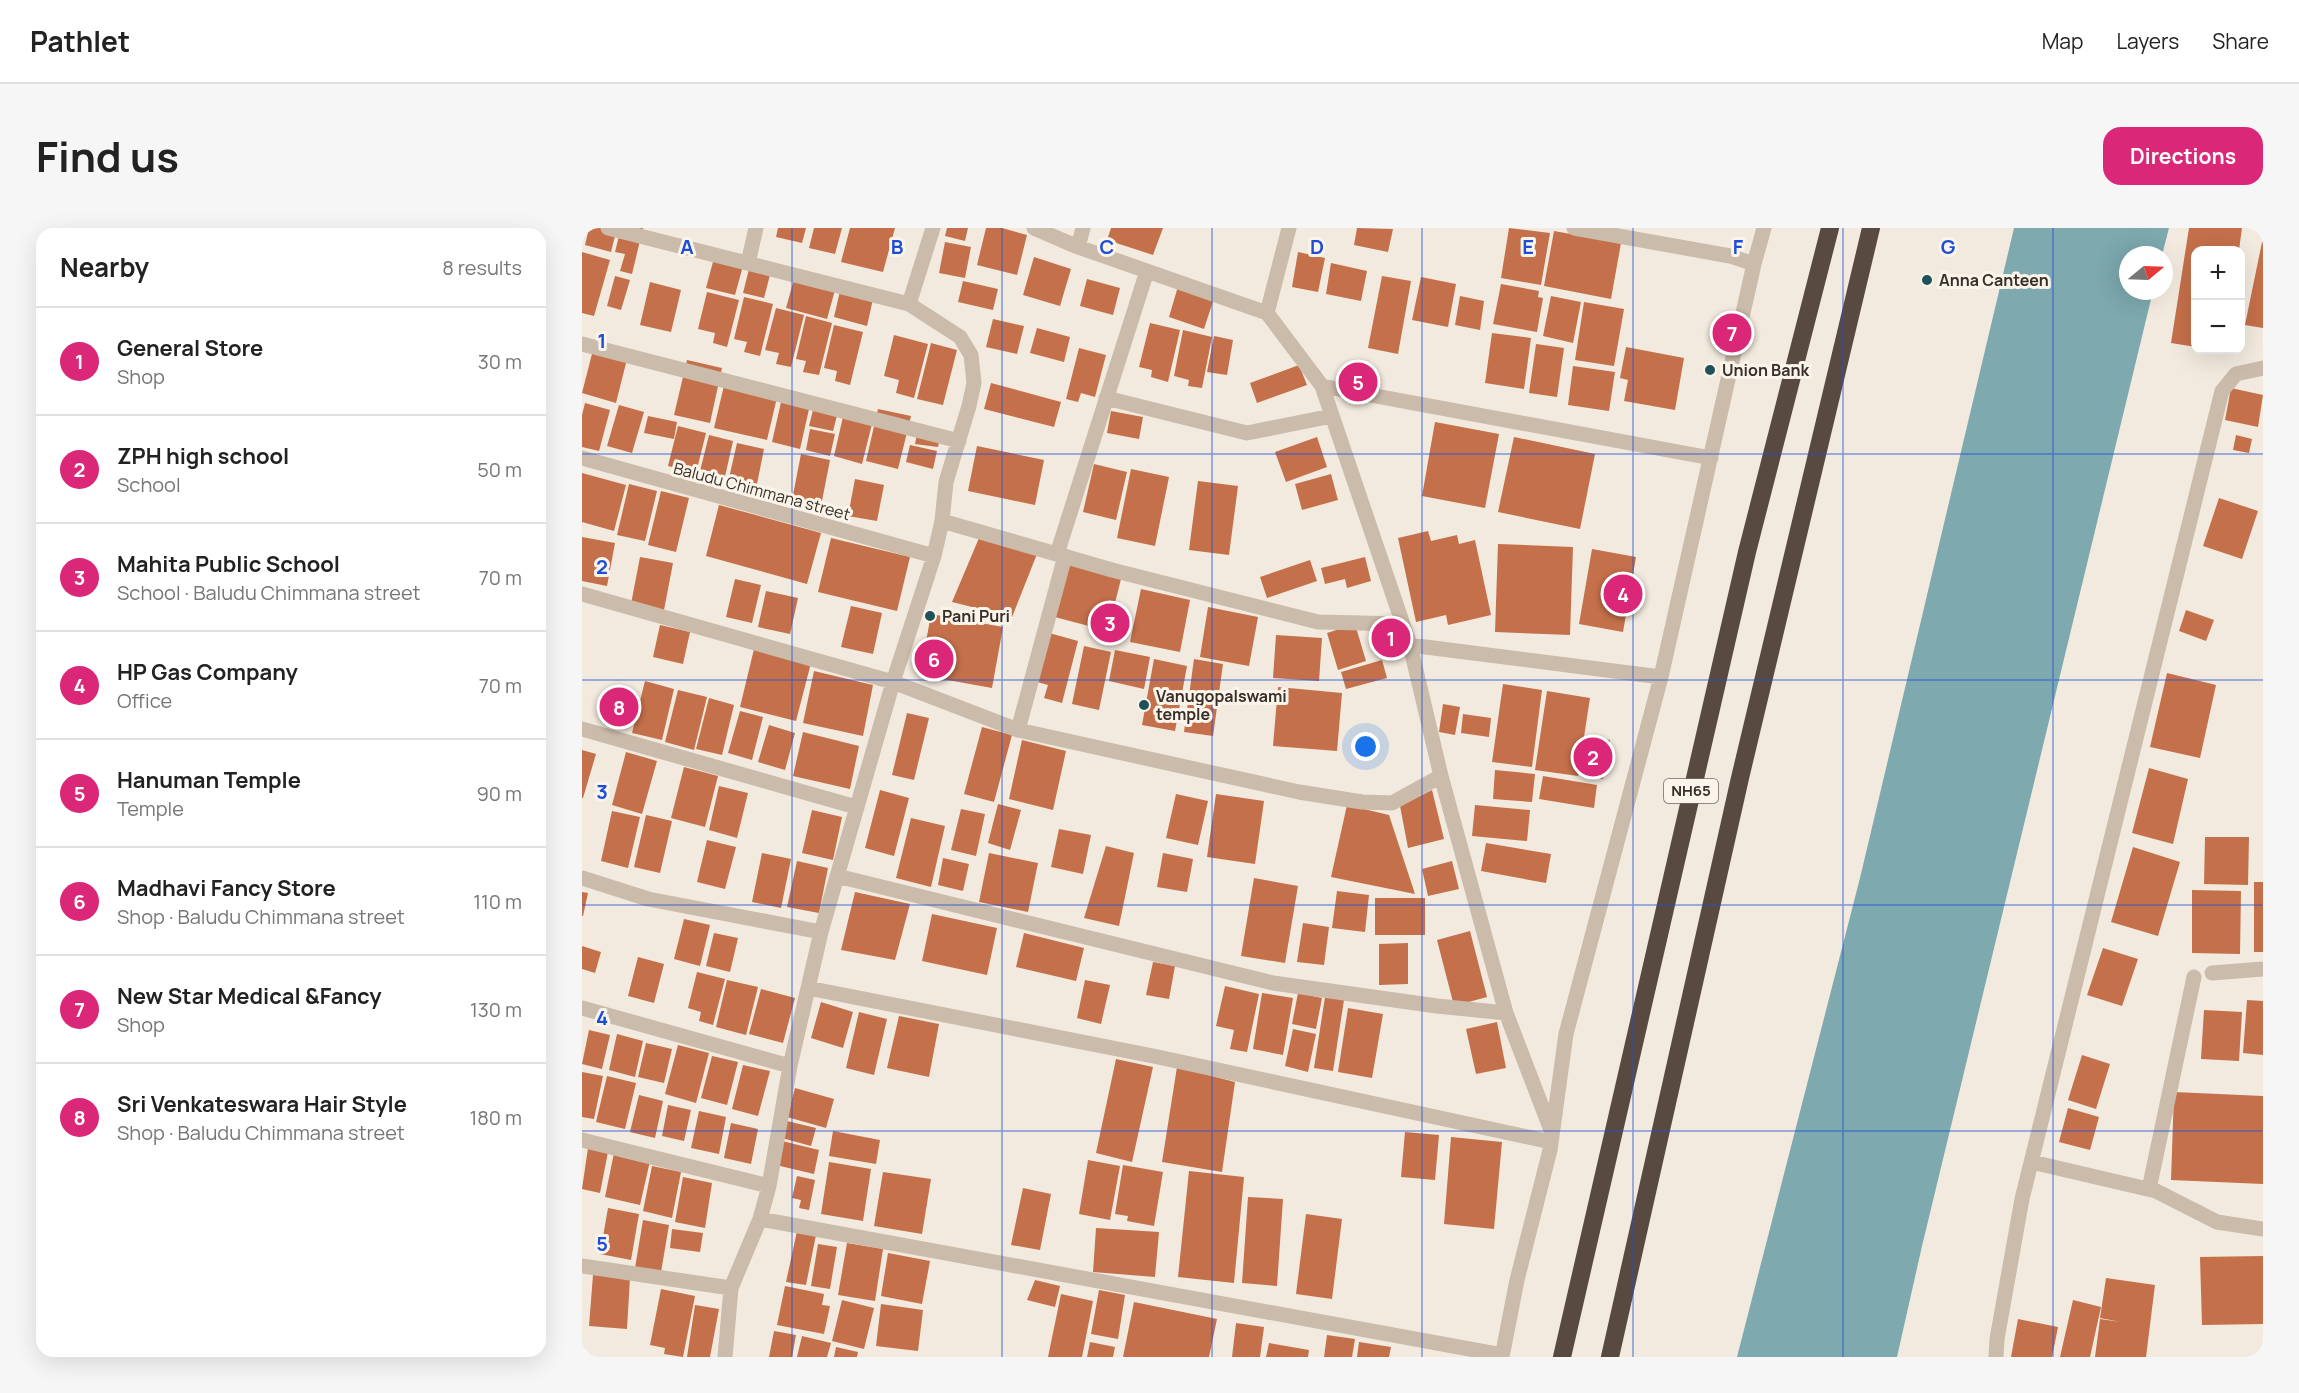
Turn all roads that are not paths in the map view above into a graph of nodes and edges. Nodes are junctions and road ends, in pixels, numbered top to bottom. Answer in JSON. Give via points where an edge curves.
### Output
{"nodes":[{"id":1,"x":608,"y":228,"type":"edge"},
{"id":2,"x":756,"y":228,"type":"edge"},
{"id":3,"x":933,"y":228,"type":"edge"},
{"id":4,"x":1034,"y":228,"type":"edge"},
{"id":5,"x":1083,"y":228,"type":"edge"},
{"id":6,"x":1290,"y":228,"type":"edge"},
{"id":7,"x":1574,"y":228,"type":"edge"},
{"id":8,"x":1764,"y":228,"type":"edge"},
{"id":9,"x":1830,"y":228,"type":"edge"},
{"id":10,"x":1870,"y":228,"type":"edge"},
{"id":11,"x":1078,"y":247,"type":"junction"},
{"id":12,"x":748,"y":263,"type":"junction"},
{"id":13,"x":1754,"y":264,"type":"junction"},
{"id":14,"x":1147,"y":271,"type":"junction"},
{"id":15,"x":909,"y":304,"type":"junction"},
{"id":16,"x":1267,"y":313,"type":"junction"},
{"id":17,"x":582,"y":344,"type":"edge"},
{"id":18,"x":2263,"y":368,"type":"edge"},
{"id":19,"x":1322,"y":387,"type":"junction"},
{"id":20,"x":1106,"y":398,"type":"junction"},
{"id":21,"x":1332,"y":416,"type":"junction"},
{"id":22,"x":959,"y":441,"type":"junction"},
{"id":23,"x":582,"y":458,"type":"edge"},
{"id":24,"x":1711,"y":458,"type":"junction"},
{"id":25,"x":942,"y":521,"type":"junction"},
{"id":26,"x":1061,"y":555,"type":"junction"},
{"id":27,"x":934,"y":556,"type":"junction"},
{"id":28,"x":582,"y":594,"type":"edge"},
{"id":29,"x":1403,"y":624,"type":"junction"},
{"id":30,"x":1410,"y":645,"type":"junction"},
{"id":31,"x":1661,"y":677,"type":"junction"},
{"id":32,"x":893,"y":682,"type":"junction"},
{"id":33,"x":582,"y":729,"type":"edge"},
{"id":34,"x":1018,"y":730,"type":"junction"},
{"id":35,"x":1441,"y":776,"type":"junction"},
{"id":36,"x":856,"y":807,"type":"junction"},
{"id":37,"x":837,"y":876,"type":"junction"},
{"id":38,"x":582,"y":878,"type":"edge"},
{"id":39,"x":821,"y":932,"type":"junction"},
{"id":40,"x":2263,"y":969,"type":"edge"},
{"id":41,"x":2212,"y":973,"type":"dead end"},
{"id":42,"x":2194,"y":977,"type":"dead end"},
{"id":43,"x":808,"y":988,"type":"junction"},
{"id":44,"x":582,"y":1008,"type":"edge"},
{"id":45,"x":1506,"y":1013,"type":"junction"},
{"id":46,"x":790,"y":1066,"type":"junction"},
{"id":47,"x":1552,"y":1138,"type":"junction"},
{"id":48,"x":582,"y":1140,"type":"edge"},
{"id":49,"x":2032,"y":1162,"type":"junction"},
{"id":50,"x":769,"y":1186,"type":"junction"},
{"id":51,"x":2149,"y":1189,"type":"junction"},
{"id":52,"x":760,"y":1219,"type":"junction"},
{"id":53,"x":2263,"y":1229,"type":"edge"},
{"id":54,"x":582,"y":1266,"type":"edge"},
{"id":55,"x":731,"y":1288,"type":"junction"},
{"id":56,"x":1502,"y":1356,"type":"edge"},
{"id":57,"x":724,"y":1357,"type":"edge"},
{"id":58,"x":1562,"y":1357,"type":"edge"},
{"id":59,"x":1610,"y":1357,"type":"edge"},
{"id":60,"x":1996,"y":1357,"type":"edge"}],
"edges":[{"from":1,"to":12,"type":"street"},
{"from":2,"to":12,"type":"street"},
{"from":3,"to":15,"type":"street"},
{"from":4,"to":11,"type":"street"},
{"from":5,"to":11,"type":"street"},
{"from":6,"to":16,"type":"street"},
{"from":7,"to":13,"type":"street","via":[[1730,256]]},
{"from":8,"to":13,"type":"street"},
{"from":9,"to":58,"type":"highway","number":"NH65","via":[[1741,575]]},
{"from":10,"to":59,"type":"highway","number":"NH65"},
{"from":11,"to":14,"type":"street"},
{"from":12,"to":15,"type":"street"},
{"from":13,"to":24,"type":"street"},
{"from":14,"to":16,"type":"street"},
{"from":14,"to":20,"type":"street"},
{"from":15,"to":22,"type":"street","via":[[960,337],[970,355],[974,383]]},
{"from":16,"to":19,"type":"street"},
{"from":17,"to":22,"type":"street"},
{"from":18,"to":49,"type":"street","via":[[2236,374],[2222,391]]},
{"from":19,"to":21,"type":"street"},
{"from":19,"to":24,"type":"street"},
{"from":20,"to":21,"type":"street","via":[[1247,434]]},
{"from":20,"to":26,"type":"street"},
{"from":21,"to":29,"type":"street"},
{"from":22,"to":25,"type":"street","via":[[946,482]]},
{"from":23,"to":27,"type":"street","name":"Baludu Chimmana street"},
{"from":24,"to":31,"type":"street"},
{"from":25,"to":26,"type":"street"},
{"from":25,"to":27,"type":"street"},
{"from":26,"to":29,"type":"street","via":[[1318,622]]},
{"from":26,"to":34,"type":"street"},
{"from":27,"to":32,"type":"street"},
{"from":28,"to":32,"type":"street"},
{"from":29,"to":30,"type":"street"},
{"from":30,"to":31,"type":"street"},
{"from":30,"to":35,"type":"street"},
{"from":31,"to":47,"type":"street","via":[[1566,1034]]},
{"from":32,"to":34,"type":"street"},
{"from":32,"to":36,"type":"street"},
{"from":33,"to":36,"type":"street"},
{"from":34,"to":35,"type":"street","via":[[1299,792],[1362,802],[1392,802]]},
{"from":35,"to":45,"type":"street"},
{"from":36,"to":37,"type":"street"},
{"from":37,"to":39,"type":"street"},
{"from":37,"to":45,"type":"street","via":[[1273,983]]},
{"from":38,"to":39,"type":"street","via":[[648,899]]},
{"from":39,"to":43,"type":"street"},
{"from":40,"to":41,"type":"street"},
{"from":42,"to":51,"type":"street"},
{"from":43,"to":46,"type":"street"},
{"from":43,"to":47,"type":"street"},
{"from":44,"to":46,"type":"street"},
{"from":45,"to":47,"type":"street"},
{"from":46,"to":50,"type":"street"},
{"from":47,"to":56,"type":"street"},
{"from":48,"to":50,"type":"street"},
{"from":49,"to":51,"type":"street"},
{"from":49,"to":60,"type":"street","via":[[2022,1199]]},
{"from":50,"to":52,"type":"street"},
{"from":51,"to":53,"type":"street","via":[[2217,1222]]},
{"from":52,"to":55,"type":"street"},
{"from":52,"to":56,"type":"street"},
{"from":54,"to":55,"type":"street"},
{"from":55,"to":57,"type":"street"}]}
